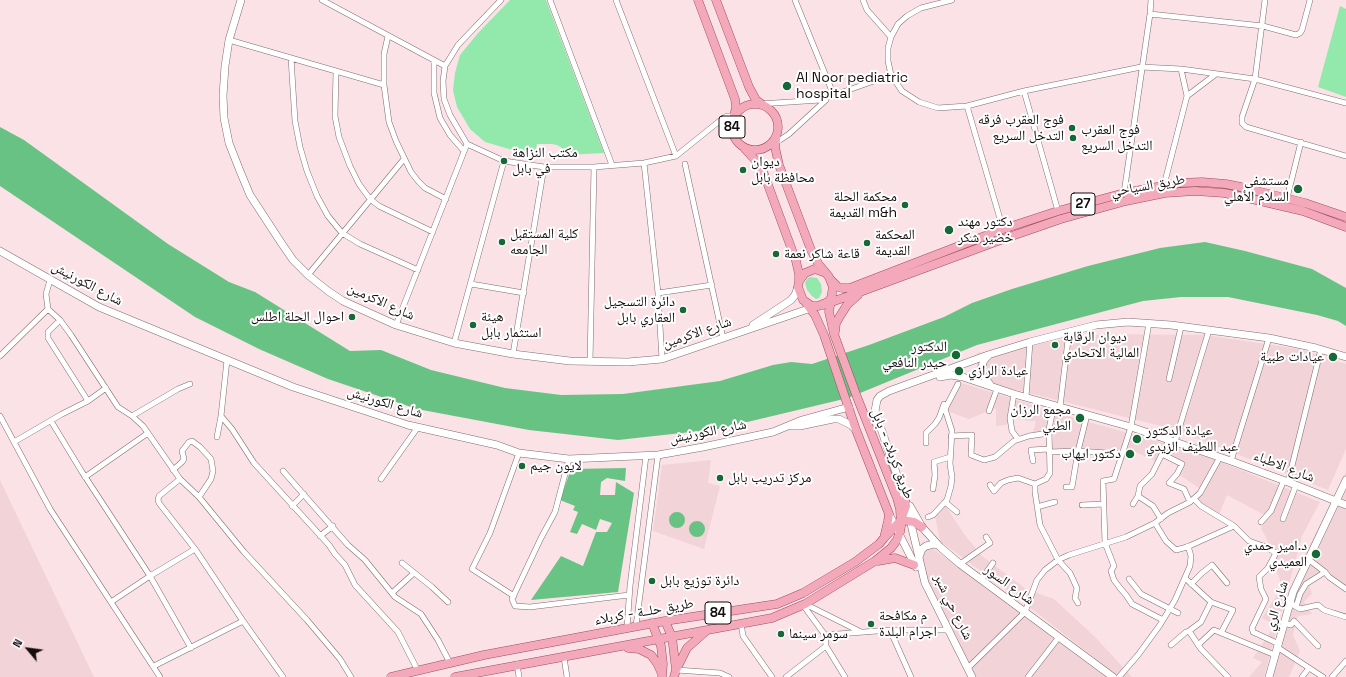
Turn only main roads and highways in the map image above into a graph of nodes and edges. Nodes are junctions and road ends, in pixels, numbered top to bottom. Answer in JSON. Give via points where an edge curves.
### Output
{"nodes":[{"id":1,"x":698,"y":0,"type":"edge"},
{"id":2,"x":716,"y":0,"type":"edge"},
{"id":3,"x":761,"y":104,"type":"junction"},
{"id":4,"x":734,"y":116,"type":"junction"},
{"id":5,"x":776,"y":140,"type":"junction"},
{"id":6,"x":745,"y":148,"type":"junction"},
{"id":7,"x":1202,"y":182,"type":"junction"},
{"id":8,"x":1214,"y":183,"type":"junction"},
{"id":9,"x":1201,"y":191,"type":"junction"},
{"id":10,"x":1213,"y":192,"type":"junction"},
{"id":11,"x":1072,"y":207,"type":"junction"},
{"id":12,"x":1074,"y":216,"type":"junction"},
{"id":13,"x":1036,"y":218,"type":"junction"},
{"id":14,"x":1346,"y":218,"type":"edge"},
{"id":15,"x":1038,"y":227,"type":"junction"},
{"id":16,"x":1346,"y":227,"type":"edge"},
{"id":17,"x":828,"y":276,"type":"junction"},
{"id":18,"x":799,"y":284,"type":"junction"},
{"id":19,"x":866,"y":290,"type":"junction"},
{"id":20,"x":818,"y":305,"type":"junction"},
{"id":21,"x":837,"y":341,"type":"junction"},
{"id":22,"x":900,"y":509,"type":"junction"},
{"id":23,"x":888,"y":514,"type":"junction"},
{"id":24,"x":901,"y":520,"type":"junction"},
{"id":25,"x":922,"y":527,"type":"road end"},
{"id":26,"x":884,"y":538,"type":"junction"},
{"id":27,"x":875,"y":561,"type":"junction"},
{"id":28,"x":917,"y":561,"type":"road end"},
{"id":29,"x":665,"y":621,"type":"junction"},
{"id":30,"x":652,"y":623,"type":"junction"},
{"id":31,"x":707,"y":630,"type":"junction"},
{"id":32,"x":672,"y":637,"type":"junction"},
{"id":33,"x":659,"y":640,"type":"junction"},
{"id":34,"x":621,"y":647,"type":"junction"},
{"id":35,"x":675,"y":674,"type":"edge"},
{"id":36,"x":475,"y":675,"type":"edge"},
{"id":37,"x":662,"y":676,"type":"edge"},
{"id":38,"x":391,"y":677,"type":"edge"},
{"id":39,"x":455,"y":677,"type":"edge"}],
"edges":[{"from":1,"to":4,"type":"main road","number":"84","via":[[735,99]]},
{"from":2,"to":3,"type":"main road","number":"84","via":[[749,87]]},
{"from":3,"to":4,"type":"main road","number":"84","via":[[743,107]]},
{"from":3,"to":5,"type":"main road","number":"84","via":[[771,110],[777,118]]},
{"from":4,"to":6,"type":"main road","number":"84","via":[[732,132],[735,140]]},
{"from":5,"to":6,"type":"main road","number":"84","via":[[764,149],[756,151]]},
{"from":5,"to":17,"type":"main road","number":"84","via":[[779,165],[811,250]]},
{"from":6,"to":18,"type":"main road","number":"84","via":[[764,174],[796,261]]},
{"from":7,"to":8,"type":"main road","name":"طريق السياحي","number":"27"},
{"from":7,"to":9,"type":"main road","via":[[1204,185]]},
{"from":7,"to":11,"type":"main road","name":"طريق السياحي","number":"27","via":[[1164,185]]},
{"from":8,"to":10,"type":"main road"},
{"from":8,"to":14,"type":"main road","name":"طريق السياحي","number":"27","via":[[1287,198],[1323,208]]},
{"from":9,"to":10,"type":"main road","name":"طريق السياحي","number":"27"},
{"from":9,"to":12,"type":"main road","name":"طريق السياحي","number":"27","via":[[1180,191],[1126,201]]},
{"from":10,"to":16,"type":"main road","name":"طريق السياحي","number":"27","via":[[1285,206]]},
{"from":11,"to":12,"type":"main road","via":[[1071,212]]},
{"from":11,"to":13,"type":"main road","name":"طريق السياحي","number":"27"},
{"from":12,"to":15,"type":"main road","name":"طريق السياحي","number":"27"},
{"from":13,"to":15,"type":"main road","via":[[1039,222]]},
{"from":13,"to":17,"type":"main road","name":"طريق السياحي","number":"27","via":[[857,286],[842,288],[834,284]]},
{"from":15,"to":19,"type":"main road","name":"طريق السياحي","number":"27"},
{"from":17,"to":18,"type":"main road","via":[[815,269],[810,270],[805,273]]},
{"from":17,"to":20,"type":"main road","number":"84","via":[[833,287],[832,294],[828,302]]},
{"from":18,"to":20,"type":"main road","number":"84","via":[[801,296]]},
{"from":19,"to":20,"type":"main road","name":"طريق السياحي","number":"27"},
{"from":19,"to":21,"type":"main road","via":[[854,298],[836,323]]},
{"from":20,"to":21,"type":"main road","number":"84","via":[[829,312]]},
{"from":20,"to":23,"type":"main road","number":"84","via":[[818,321]]},
{"from":21,"to":22,"type":"main road","name":"طريق كربلاء - بابل","number":"84"},
{"from":22,"to":23,"type":"main road","via":[[894,514]]},
{"from":22,"to":24,"type":"main road","name":"طريق كربلاء - بابل","number":"84"},
{"from":22,"to":24,"type":"main road","via":[[905,499],[906,506]]},
{"from":23,"to":26,"type":"main road","number":"84"},
{"from":24,"to":25,"type":"main road","via":[[911,521]]},
{"from":24,"to":26,"type":"main road","name":"طريق حلــة - كربلاء"},
{"from":24,"to":27,"type":"main road","name":"طريق حلــة - كربلاء","number":"84","via":[[899,536],[891,548]]},
{"from":26,"to":29,"type":"main road","name":"طريق حلــة - كربلاء","number":"84","via":[[855,562],[803,593],[777,604]]},
{"from":27,"to":28,"type":"main road","via":[[895,558]]},
{"from":27,"to":31,"type":"main road","name":"طريق حلــة - كربلاء","number":"84","via":[[804,605],[772,618]]},
{"from":29,"to":30,"type":"main road","name":"طريق حلــة - كربلاء","number":"84"},
{"from":29,"to":32,"type":"main road"},
{"from":30,"to":33,"type":"main road"},
{"from":30,"to":38,"type":"main road","name":"طريق حلــة - كربلاء","number":"84","via":[[627,624]]},
{"from":31,"to":32,"type":"main road","name":"طريق حلــة - كربلاء","number":"84"},
{"from":31,"to":35,"type":"main road","via":[[687,648]]},
{"from":32,"to":33,"type":"main road","name":"طريق حلــة - كربلاء","number":"84"},
{"from":32,"to":35,"type":"main road"},
{"from":33,"to":34,"type":"main road","name":"طريق حلــة - كربلاء","number":"84"},
{"from":33,"to":37,"type":"main road"},
{"from":34,"to":36,"type":"main road","name":"طريق حلــة - كربلاء","number":"84","via":[[517,664]]},
{"from":34,"to":37,"type":"main road","via":[[639,649],[651,655]]},
{"from":36,"to":39,"type":"main road","name":"طريق حلــة - كربلاء","number":"84"}]}
